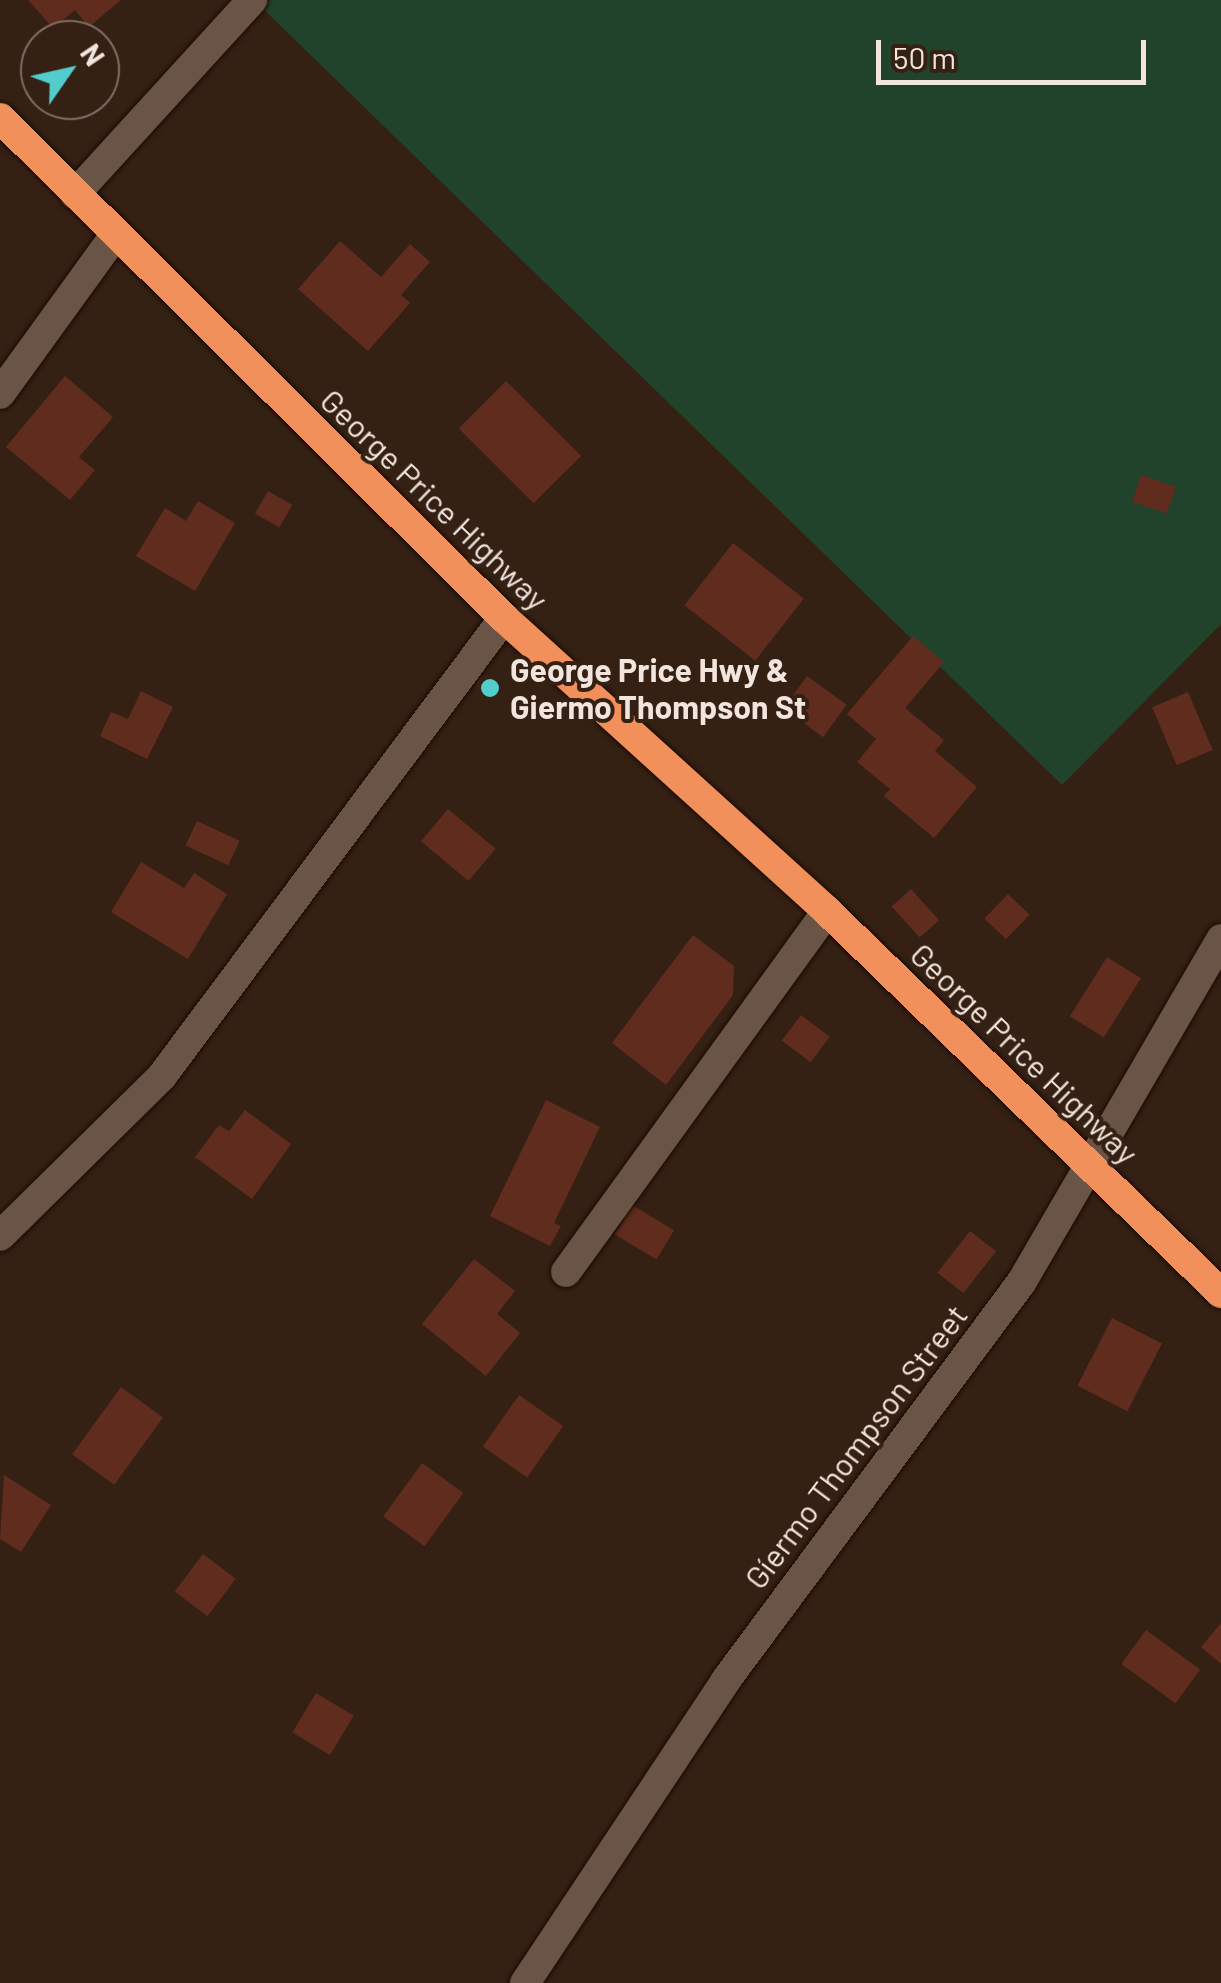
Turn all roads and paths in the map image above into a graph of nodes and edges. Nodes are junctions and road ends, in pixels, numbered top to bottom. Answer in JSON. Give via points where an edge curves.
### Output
{"nodes":[{"id":1,"x":252,"y":0,"type":"edge"},
{"id":2,"x":0,"y":118,"type":"edge"},
{"id":3,"x":75,"y":194,"type":"junction"},
{"id":4,"x":116,"y":234,"type":"junction"},
{"id":5,"x":0,"y":394,"type":"edge"},
{"id":6,"x":504,"y":618,"type":"junction"},
{"id":7,"x":827,"y":911,"type":"junction"},
{"id":8,"x":1221,"y":939,"type":"edge"},
{"id":9,"x":1090,"y":1164,"type":"junction"},
{"id":10,"x":0,"y":1236,"type":"edge"},
{"id":11,"x":566,"y":1272,"type":"dead end"},
{"id":12,"x":1212,"y":1283,"type":"edge"},
{"id":13,"x":1221,"y":1313,"type":"edge"},
{"id":14,"x":525,"y":1983,"type":"edge"}],
"edges":[{"from":1,"to":3,"type":"street"},
{"from":2,"to":3,"type":"highway","name":"George Price Highway"},
{"from":3,"to":4,"type":"highway","name":"George Price Highway"},
{"from":4,"to":5,"type":"street"},
{"from":4,"to":6,"type":"highway","name":"George Price Highway"},
{"from":6,"to":7,"type":"highway","name":"George Price Highway"},
{"from":6,"to":10,"type":"street","via":[[162,1076]]},
{"from":7,"to":9,"type":"highway","name":"George Price Highway"},
{"from":7,"to":11,"type":"street"},
{"from":8,"to":9,"type":"street","name":"Gíermo Thompson Street"},
{"from":9,"to":12,"type":"highway","name":"George Price Highway"},
{"from":9,"to":14,"type":"street","name":"Gíermo Thompson Street","via":[[1021,1283],[726,1680]]},
{"from":12,"to":13,"type":"street"}]}
